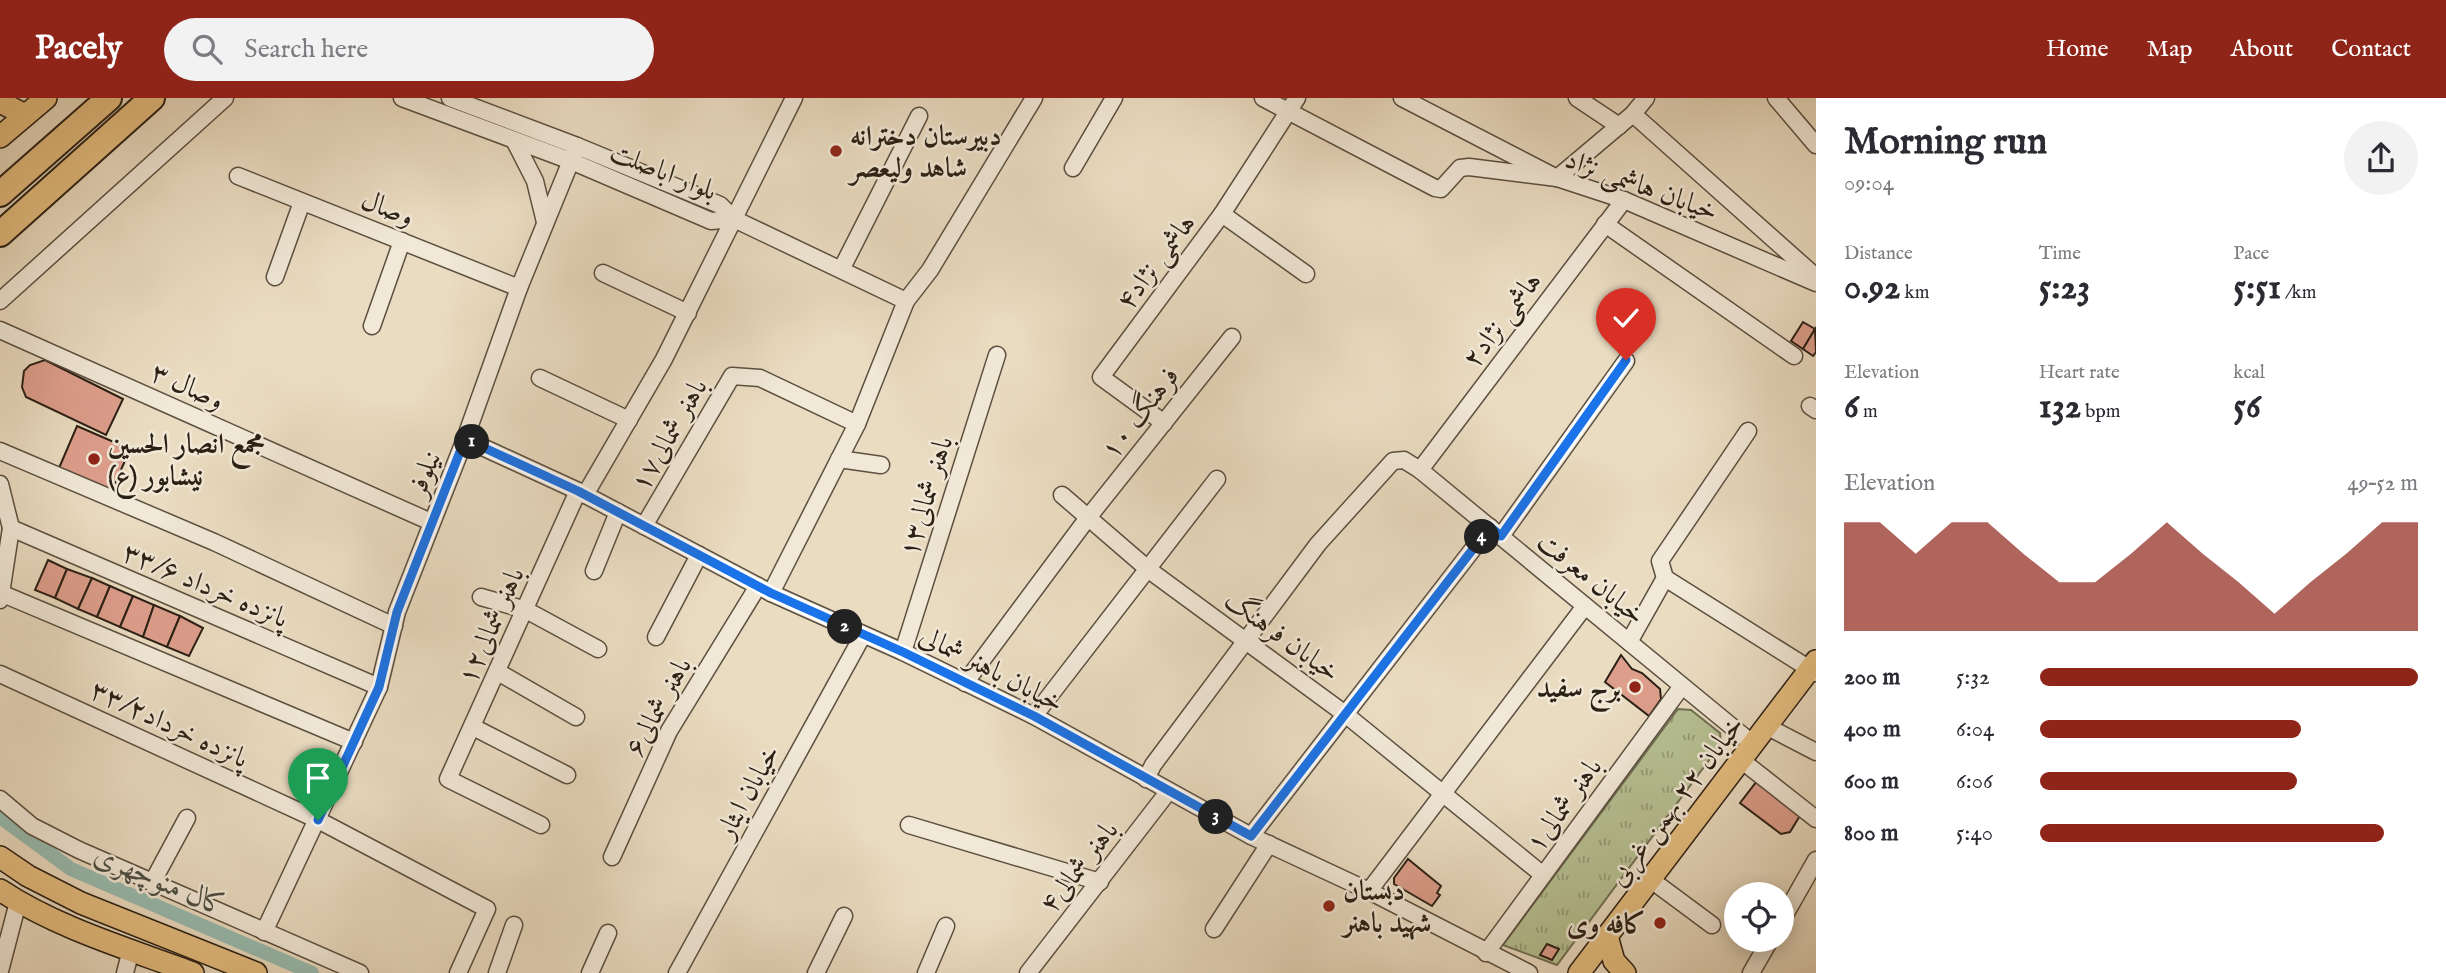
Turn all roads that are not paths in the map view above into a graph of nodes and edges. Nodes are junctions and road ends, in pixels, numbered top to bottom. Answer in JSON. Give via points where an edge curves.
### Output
{"nodes":[{"id":1,"x":46,"y":98,"type":"edge"},
{"id":2,"x":109,"y":98,"type":"edge"},
{"id":3,"x":152,"y":98,"type":"edge"},
{"id":4,"x":225,"y":98,"type":"edge"},
{"id":5,"x":402,"y":98,"type":"edge"},
{"id":6,"x":450,"y":98,"type":"edge"},
{"id":7,"x":794,"y":98,"type":"edge"},
{"id":8,"x":1034,"y":98,"type":"edge"},
{"id":9,"x":1114,"y":98,"type":"edge"},
{"id":10,"x":1263,"y":98,"type":"edge"},
{"id":11,"x":1402,"y":98,"type":"edge"},
{"id":12,"x":1577,"y":98,"type":"edge"},
{"id":13,"x":1646,"y":98,"type":"edge"},
{"id":14,"x":1776,"y":98,"type":"edge"},
{"id":15,"x":0,"y":102,"type":"edge"},
{"id":16,"x":1294,"y":104,"type":"edge"},
{"id":17,"x":1633,"y":114,"type":"junction"},
{"id":18,"x":25,"y":115,"type":"junction"},
{"id":19,"x":919,"y":116,"type":"dead end"},
{"id":20,"x":1619,"y":126,"type":"junction"},
{"id":21,"x":0,"y":137,"type":"edge"},
{"id":22,"x":514,"y":140,"type":"junction"},
{"id":23,"x":1816,"y":145,"type":"edge"},
{"id":24,"x":574,"y":153,"type":"junction"},
{"id":25,"x":1073,"y":168,"type":"dead end"},
{"id":26,"x":238,"y":176,"type":"dead end"},
{"id":27,"x":1557,"y":178,"type":"junction"},
{"id":28,"x":0,"y":194,"type":"edge"},
{"id":29,"x":1624,"y":200,"type":"junction"},
{"id":30,"x":302,"y":202,"type":"junction"},
{"id":31,"x":1222,"y":214,"type":"junction"},
{"id":32,"x":734,"y":219,"type":"junction"},
{"id":33,"x":545,"y":223,"type":"junction"},
{"id":34,"x":1605,"y":224,"type":"junction"},
{"id":35,"x":0,"y":234,"type":"edge"},
{"id":36,"x":402,"y":241,"type":"junction"},
{"id":37,"x":842,"y":268,"type":"junction"},
{"id":38,"x":603,"y":273,"type":"dead end"},
{"id":39,"x":1306,"y":274,"type":"dead end"},
{"id":40,"x":275,"y":277,"type":"dead end"},
{"id":41,"x":1816,"y":277,"type":"edge"},
{"id":42,"x":1816,"y":283,"type":"edge"},
{"id":43,"x":519,"y":288,"type":"junction"},
{"id":44,"x":0,"y":301,"type":"edge"},
{"id":45,"x":906,"y":302,"type":"junction"},
{"id":46,"x":688,"y":313,"type":"junction"},
{"id":47,"x":372,"y":326,"type":"dead end"},
{"id":48,"x":0,"y":330,"type":"edge"},
{"id":49,"x":1233,"y":337,"type":"dead end"},
{"id":50,"x":997,"y":355,"type":"dead end"},
{"id":51,"x":1794,"y":356,"type":"dead end"},
{"id":52,"x":1626,"y":360,"type":"dead end"},
{"id":53,"x":540,"y":378,"type":"dead end"},
{"id":54,"x":629,"y":420,"type":"junction"},
{"id":55,"x":1164,"y":422,"type":"junction"},
{"id":56,"x":857,"y":424,"type":"junction"},
{"id":57,"x":1748,"y":431,"type":"dead end"},
{"id":58,"x":465,"y":439,"type":"junction"},
{"id":59,"x":0,"y":451,"type":"edge"},
{"id":60,"x":839,"y":459,"type":"junction"},
{"id":61,"x":881,"y":465,"type":"dead end"},
{"id":62,"x":1420,"y":470,"type":"junction"},
{"id":63,"x":1217,"y":479,"type":"dead end"},
{"id":64,"x":0,"y":484,"type":"edge"},
{"id":65,"x":581,"y":493,"type":"junction"},
{"id":66,"x":1062,"y":495,"type":"dead end"},
{"id":67,"x":618,"y":512,"type":"junction"},
{"id":68,"x":1087,"y":519,"type":"junction"},
{"id":69,"x":431,"y":522,"type":"junction"},
{"id":70,"x":644,"y":526,"type":"junction"},
{"id":71,"x":11,"y":528,"type":"junction"},
{"id":72,"x":1495,"y":532,"type":"junction"},
{"id":73,"x":699,"y":555,"type":"junction"},
{"id":74,"x":1149,"y":570,"type":"junction"},
{"id":75,"x":594,"y":571,"type":"dead end"},
{"id":76,"x":1665,"y":578,"type":"junction"},
{"id":77,"x":764,"y":590,"type":"junction"},
{"id":78,"x":1,"y":597,"type":"edge"},
{"id":79,"x":481,"y":597,"type":"dead end"},
{"id":80,"x":1585,"y":606,"type":"junction"},
{"id":81,"x":526,"y":610,"type":"junction"},
{"id":82,"x":394,"y":626,"type":"junction"},
{"id":83,"x":863,"y":635,"type":"junction"},
{"id":84,"x":656,"y":637,"type":"dead end"},
{"id":85,"x":1245,"y":640,"type":"junction"},
{"id":86,"x":1629,"y":642,"type":"junction"},
{"id":87,"x":598,"y":649,"type":"dead end"},
{"id":88,"x":903,"y":652,"type":"junction"},
{"id":89,"x":1814,"y":667,"type":"edge"},
{"id":90,"x":498,"y":672,"type":"junction"},
{"id":91,"x":0,"y":674,"type":"edge"},
{"id":92,"x":965,"y":683,"type":"junction"},
{"id":93,"x":1682,"y":686,"type":"junction"},
{"id":94,"x":379,"y":687,"type":"junction"},
{"id":95,"x":1345,"y":714,"type":"junction"},
{"id":96,"x":1034,"y":716,"type":"junction"},
{"id":97,"x":576,"y":717,"type":"dead end"},
{"id":98,"x":1766,"y":726,"type":"junction"},
{"id":99,"x":472,"y":727,"type":"junction"},
{"id":100,"x":354,"y":742,"type":"junction"},
{"id":101,"x":1747,"y":752,"type":"junction"},
{"id":102,"x":1816,"y":752,"type":"edge"},
{"id":103,"x":567,"y":775,"type":"dead end"},
{"id":104,"x":1146,"y":779,"type":"junction"},
{"id":105,"x":1168,"y":792,"type":"junction"},
{"id":106,"x":1445,"y":792,"type":"junction"},
{"id":107,"x":0,"y":799,"type":"edge"},
{"id":108,"x":187,"y":818,"type":"dead end"},
{"id":109,"x":1816,"y":819,"type":"edge"},
{"id":110,"x":318,"y":820,"type":"junction"},
{"id":111,"x":541,"y":825,"type":"dead end"},
{"id":112,"x":909,"y":825,"type":"dead end"},
{"id":113,"x":1251,"y":836,"type":"junction"},
{"id":114,"x":1269,"y":844,"type":"junction"},
{"id":115,"x":0,"y":857,"type":"edge"},
{"id":116,"x":612,"y":857,"type":"dead end"},
{"id":117,"x":1816,"y":860,"type":"edge"},
{"id":118,"x":1543,"y":874,"type":"junction"},
{"id":119,"x":1650,"y":880,"type":"junction"},
{"id":120,"x":1100,"y":881,"type":"junction"},
{"id":121,"x":152,"y":883,"type":"junction"},
{"id":122,"x":0,"y":890,"type":"edge"},
{"id":123,"x":1369,"y":891,"type":"junction"},
{"id":124,"x":1794,"y":899,"type":"edge"},
{"id":125,"x":18,"y":902,"type":"junction"},
{"id":126,"x":81,"y":903,"type":"junction"},
{"id":127,"x":844,"y":916,"type":"dead end"},
{"id":128,"x":514,"y":925,"type":"dead end"},
{"id":129,"x":1712,"y":925,"type":"dead end"},
{"id":130,"x":72,"y":926,"type":"junction"},
{"id":131,"x":946,"y":926,"type":"dead end"},
{"id":132,"x":1214,"y":929,"type":"dead end"},
{"id":133,"x":264,"y":932,"type":"junction"},
{"id":134,"x":608,"y":933,"type":"dead end"},
{"id":135,"x":1607,"y":936,"type":"junction"},
{"id":136,"x":131,"y":950,"type":"junction"},
{"id":137,"x":1763,"y":952,"type":"edge"},
{"id":138,"x":1486,"y":953,"type":"junction"},
{"id":139,"x":0,"y":971,"type":"edge"},
{"id":140,"x":125,"y":973,"type":"edge"},
{"id":141,"x":193,"y":973,"type":"edge"},
{"id":142,"x":256,"y":973,"type":"edge"},
{"id":143,"x":360,"y":973,"type":"edge"},
{"id":144,"x":458,"y":973,"type":"edge"},
{"id":145,"x":497,"y":973,"type":"edge"},
{"id":146,"x":590,"y":973,"type":"edge"},
{"id":147,"x":677,"y":973,"type":"edge"},
{"id":148,"x":816,"y":973,"type":"edge"},
{"id":149,"x":926,"y":973,"type":"edge"},
{"id":150,"x":1028,"y":973,"type":"edge"},
{"id":151,"x":1529,"y":973,"type":"edge"},
{"id":152,"x":1579,"y":973,"type":"edge"},
{"id":153,"x":1625,"y":973,"type":"edge"},
{"id":154,"x":1751,"y":973,"type":"edge"}],
"edges":[{"from":1,"to":18,"type":"main road"},
{"from":2,"to":28,"type":"highway"},
{"from":3,"to":35,"type":"highway"},
{"from":4,"to":44,"type":"street"},
{"from":5,"to":22,"type":"street","name":"بلوار اباصلت"},
{"from":6,"to":24,"type":"street","name":"بلوار اباصلت"},
{"from":7,"to":32,"type":"street","name":"باهنر شمالی۱۲"},
{"from":8,"to":45,"type":"street","name":"باهنر شمالی۶"},
{"from":9,"to":25,"type":"street"},
{"from":10,"to":16,"type":"street","name":"خیابان هاشمی نژاد"},
{"from":11,"to":27,"type":"street"},
{"from":12,"to":20,"type":"street"},
{"from":13,"to":17,"type":"street"},
{"from":14,"to":23,"type":"street"},
{"from":15,"to":18,"type":"main road"},
{"from":16,"to":27,"type":"street","name":"خیابان هاشمی نژاد","via":[[1435,188],[1441,189],[1460,168],[1469,167]]},
{"from":16,"to":31,"type":"street","name":"هاشمی نژاد۴"},
{"from":17,"to":20,"type":"street"},
{"from":17,"to":41,"type":"street"},
{"from":18,"to":21,"type":"main road"},
{"from":19,"to":37,"type":"street"},
{"from":20,"to":27,"type":"street"},
{"from":22,"to":24,"type":"street","name":"بلوار اباصلت"},
{"from":22,"to":33,"type":"street","via":[[536,181]]},
{"from":24,"to":32,"type":"street","name":"بلوار اباصلت","via":[[720,205]]},
{"from":24,"to":33,"type":"street","name":"نیلوفر"},
{"from":26,"to":30,"type":"street","name":"وصال"},
{"from":27,"to":29,"type":"street","name":"خیابان هاشمی نژاد"},
{"from":29,"to":34,"type":"street","name":"هاشمی نژاد۲"},
{"from":29,"to":42,"type":"street","name":"خیابان هاشمی نژاد"},
{"from":30,"to":36,"type":"street","name":"وصال"},
{"from":30,"to":40,"type":"street"},
{"from":31,"to":39,"type":"street"},
{"from":31,"to":55,"type":"street","name":"هاشمی نژاد۴","via":[[1101,377]]},
{"from":32,"to":37,"type":"street","name":"بلوار اباصلت"},
{"from":32,"to":46,"type":"street","name":"باهنر شمالی۱۲"},
{"from":33,"to":43,"type":"street","name":"نیلوفر"},
{"from":34,"to":51,"type":"street"},
{"from":34,"to":62,"type":"street","name":"هاشمی نژاد۲"},
{"from":36,"to":43,"type":"street","name":"وصال"},
{"from":36,"to":47,"type":"street"},
{"from":37,"to":45,"type":"street","name":"بلوار اباصلت"},
{"from":38,"to":46,"type":"street"},
{"from":43,"to":58,"type":"street","name":"نیلوفر"},
{"from":45,"to":56,"type":"street","name":"باهنر شمالی۶"},
{"from":46,"to":54,"type":"street","name":"باهنر شمالی۱۲"},
{"from":48,"to":69,"type":"street","name":"وصال ۳"},
{"from":49,"to":55,"type":"street","name":"فرهنگ ۱۰"},
{"from":50,"to":88,"type":"street","name":"باهنر شمالی۱۳"},
{"from":52,"to":72,"type":"street"},
{"from":53,"to":54,"type":"street"},
{"from":54,"to":65,"type":"street","name":"باهنر شمالی۱۲"},
{"from":55,"to":68,"type":"street","name":"فرهنگ ۱۰"},
{"from":56,"to":60,"type":"street","name":"باهنر شمالی۶"},
{"from":56,"to":70,"type":"street","name":"باهنر شمالی۱۷","via":[[760,378],[732,376]]},
{"from":57,"to":76,"type":"street","via":[[1660,561]]},
{"from":58,"to":65,"type":"street","name":"خیابان باهنر شمالی"},
{"from":58,"to":69,"type":"street","name":"نیلوفر"},
{"from":59,"to":82,"type":"street","via":[[214,542]]},
{"from":60,"to":61,"type":"street"},
{"from":60,"to":77,"type":"street","name":"باهنر شمالی۶"},
{"from":62,"to":72,"type":"street","name":"خیابان معرفت"},
{"from":62,"to":85,"type":"street","name":"خیابان معرفت","via":[[1404,460],[1393,461],[1318,544]]},
{"from":63,"to":74,"type":"street"},
{"from":64,"to":71,"type":"street"},
{"from":65,"to":67,"type":"street","name":"خیابان باهنر شمالی"},
{"from":65,"to":81,"type":"street","name":"باهنر شمالی۱۲"},
{"from":66,"to":68,"type":"street","name":"خیابان فرهنگ"},
{"from":67,"to":70,"type":"street","name":"خیابان باهنر شمالی"},
{"from":67,"to":75,"type":"street"},
{"from":68,"to":74,"type":"street","name":"خیابان فرهنگ"},
{"from":68,"to":92,"type":"street","name":"فرهنگ ۱۰"},
{"from":69,"to":82,"type":"street","name":"نیلوفر"},
{"from":70,"to":73,"type":"street","name":"خیابان باهنر شمالی"},
{"from":71,"to":78,"type":"street"},
{"from":71,"to":94,"type":"street","name":"پانزده خرداد ۳۳/۶"},
{"from":72,"to":80,"type":"street","name":"خیابان معرفت"},
{"from":72,"to":95,"type":"street","via":[[1417,621]]},
{"from":73,"to":77,"type":"street","name":"خیابان باهنر شمالی"},
{"from":73,"to":84,"type":"street"},
{"from":74,"to":85,"type":"street","name":"خیابان فرهنگ"},
{"from":74,"to":96,"type":"street"},
{"from":76,"to":86,"type":"street"},
{"from":76,"to":89,"type":"street"},
{"from":77,"to":83,"type":"street","name":"خیابان باهنر شمالی"},
{"from":77,"to":116,"type":"street","name":"باهنر شمالی۶","via":[[669,731]]},
{"from":78,"to":100,"type":"street","via":[[191,671]]},
{"from":79,"to":81,"type":"street"},
{"from":80,"to":86,"type":"street","name":"خیابان معرفت"},
{"from":80,"to":106,"type":"street"},
{"from":81,"to":87,"type":"street"},
{"from":81,"to":90,"type":"street","name":"باهنر شمالی۱۲"},
{"from":82,"to":94,"type":"street","name":"نیلوفر"},
{"from":83,"to":88,"type":"street","name":"خیابان باهنر شمالی"},
{"from":83,"to":147,"type":"street","name":"خیابان ایثار"},
{"from":85,"to":95,"type":"street","name":"خیابان فرهنگ"},
{"from":85,"to":104,"type":"street"},
{"from":86,"to":93,"type":"street","name":"خیابان معرفت"},
{"from":88,"to":92,"type":"street","name":"خیابان باهنر شمالی"},
{"from":89,"to":98,"type":"main road","name":"خیابان ۲۲ بهمن غربی"},
{"from":90,"to":97,"type":"street"},
{"from":90,"to":99,"type":"street","name":"باهنر شمالی۱۲"},
{"from":91,"to":110,"type":"street","name":"پانزده خرداد۳۳/۲"},
{"from":92,"to":96,"type":"street","name":"خیابان باهنر شمالی"},
{"from":93,"to":101,"type":"street","name":"خیابان معرفت"},
{"from":93,"to":118,"type":"street","name":"باهنر شمالی۱"},
{"from":94,"to":100,"type":"street","name":"نیلوفر"},
{"from":95,"to":106,"type":"street","name":"خیابان فرهنگ"},
{"from":95,"to":113,"type":"street"},
{"from":96,"to":104,"type":"street","name":"خیابان باهنر شمالی"},
{"from":98,"to":101,"type":"main road","name":"خیابان ۲۲ بهمن غربی"},
{"from":98,"to":102,"type":"street"},
{"from":99,"to":103,"type":"street"},
{"from":99,"to":111,"type":"street","name":"باهنر شمالی۱۲","via":[[448,779]]},
{"from":100,"to":110,"type":"street","name":"نیلوفر"},
{"from":101,"to":109,"type":"street","name":"خیابان معرفت"},
{"from":101,"to":119,"type":"main road","name":"خیابان ۲۲ بهمن غربی"},
{"from":104,"to":105,"type":"street","name":"خیابان باهنر شمالی"},
{"from":105,"to":113,"type":"street","name":"خیابان باهنر شمالی"},
{"from":105,"to":120,"type":"street","name":"باهنر شمالی۴"},
{"from":106,"to":118,"type":"street","name":"خیابان فرهنگ"},
{"from":106,"to":123,"type":"street"},
{"from":107,"to":121,"type":"street","via":[[32,826]]},
{"from":108,"to":121,"type":"street"},
{"from":110,"to":133,"type":"street","name":"نیلوفر"},
{"from":110,"to":144,"type":"street","name":"پانزده خرداد۳۳/۲","via":[[487,909]]},
{"from":112,"to":120,"type":"street"},
{"from":113,"to":114,"type":"street","name":"خیابان باهنر شمالی"},
{"from":114,"to":123,"type":"street","name":"خیابان باهنر شمالی"},
{"from":114,"to":132,"type":"street"},
{"from":115,"to":126,"type":"main road"},
{"from":117,"to":124,"type":"street"},
{"from":118,"to":138,"type":"street","name":"باهنر شمالی۱"},
{"from":119,"to":129,"type":"street"},
{"from":119,"to":135,"type":"main road","name":"خیابان ۲۲ بهمن غربی"},
{"from":120,"to":150,"type":"street","name":"باهنر شمالی۴"},
{"from":121,"to":133,"type":"street"},
{"from":122,"to":125,"type":"main road"},
{"from":123,"to":138,"type":"street","name":"خیابان باهنر شمالی"},
{"from":125,"to":130,"type":"main road"},
{"from":125,"to":139,"type":"street"},
{"from":126,"to":130,"type":"main road"},
{"from":126,"to":142,"type":"main road"},
{"from":127,"to":148,"type":"street"},
{"from":128,"to":145,"type":"street"},
{"from":130,"to":136,"type":"main road"},
{"from":131,"to":149,"type":"street"},
{"from":133,"to":143,"type":"street"},
{"from":134,"to":146,"type":"street"},
{"from":135,"to":152,"type":"main road","name":"خیابان ۲۲ بهمن غربی"},
{"from":135,"to":153,"type":"main road","via":[[1614,961]]},
{"from":136,"to":140,"type":"street"},
{"from":136,"to":141,"type":"main road"},
{"from":137,"to":154,"type":"street"},
{"from":138,"to":151,"type":"street","name":"خیابان باهنر شمالی"}]}
